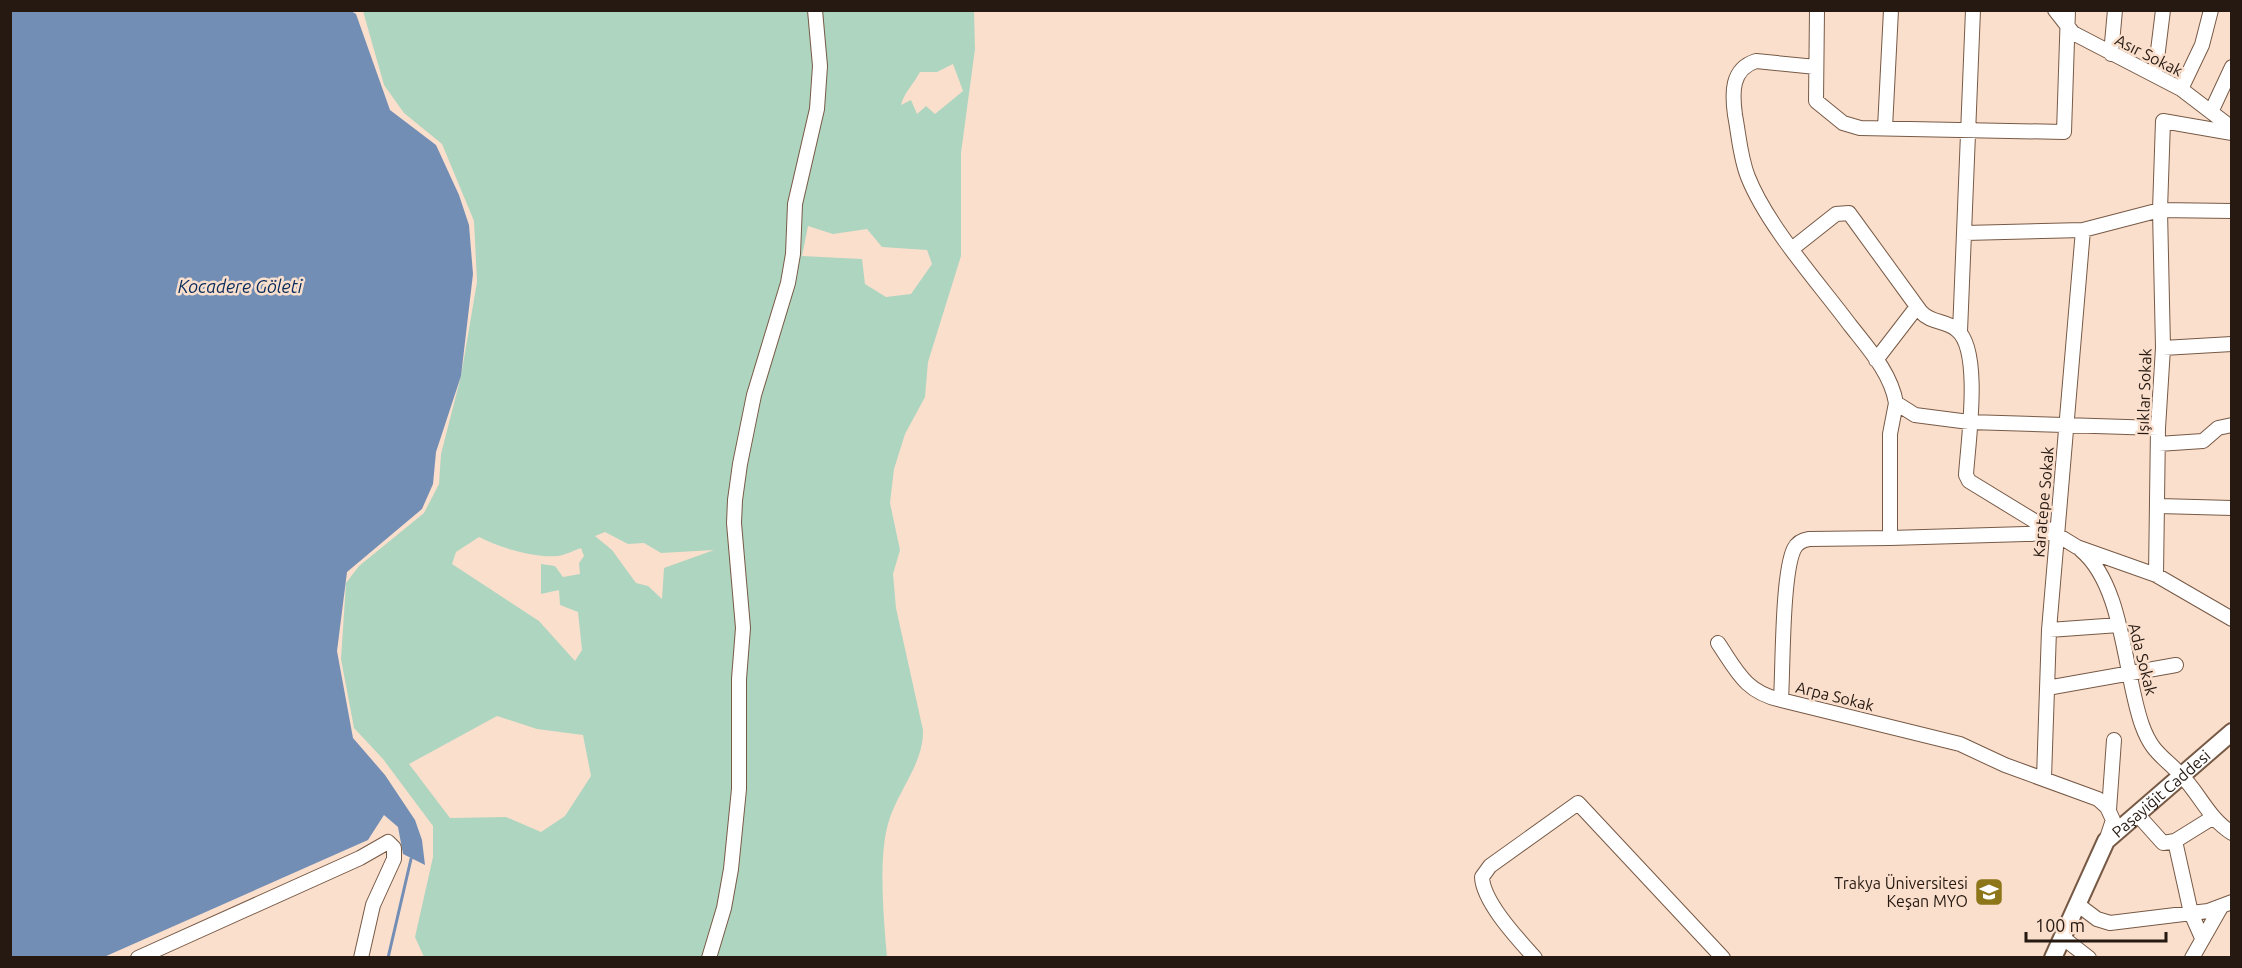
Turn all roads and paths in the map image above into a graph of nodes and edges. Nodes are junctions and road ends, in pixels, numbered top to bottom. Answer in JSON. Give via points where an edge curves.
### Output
{"nodes":[{"id":1,"x":815,"y":10,"type":"edge"},
{"id":2,"x":1817,"y":10,"type":"edge"},
{"id":3,"x":1891,"y":10,"type":"edge"},
{"id":4,"x":1973,"y":10,"type":"edge"},
{"id":5,"x":2055,"y":10,"type":"edge"},
{"id":6,"x":2068,"y":10,"type":"edge"},
{"id":7,"x":2115,"y":10,"type":"edge"},
{"id":8,"x":2163,"y":10,"type":"edge"},
{"id":9,"x":2211,"y":10,"type":"edge"},
{"id":10,"x":2067,"y":27,"type":"junction"},
{"id":11,"x":2111,"y":54,"type":"junction"},
{"id":12,"x":1816,"y":67,"type":"junction"},
{"id":13,"x":2232,"y":67,"type":"edge"},
{"id":14,"x":2155,"y":75,"type":"junction"},
{"id":15,"x":2181,"y":89,"type":"junction"},
{"id":16,"x":2211,"y":112,"type":"junction"},
{"id":17,"x":1886,"y":128,"type":"junction"},
{"id":18,"x":2232,"y":128,"type":"edge"},
{"id":19,"x":1967,"y":130,"type":"junction"},
{"id":20,"x":2232,"y":133,"type":"edge"},
{"id":21,"x":2160,"y":210,"type":"junction"},
{"id":22,"x":2232,"y":211,"type":"edge"},
{"id":23,"x":2083,"y":230,"type":"junction"},
{"id":24,"x":1965,"y":233,"type":"junction"},
{"id":25,"x":1793,"y":248,"type":"junction"},
{"id":26,"x":1916,"y":308,"type":"junction"},
{"id":27,"x":1955,"y":329,"type":"junction"},
{"id":28,"x":2232,"y":344,"type":"edge"},
{"id":29,"x":2163,"y":348,"type":"junction"},
{"id":30,"x":1876,"y":360,"type":"junction"},
{"id":31,"x":1896,"y":403,"type":"junction"},
{"id":32,"x":1969,"y":422,"type":"junction"},
{"id":33,"x":2232,"y":425,"type":"edge"},
{"id":34,"x":2067,"y":426,"type":"junction"},
{"id":35,"x":2158,"y":428,"type":"junction"},
{"id":36,"x":2158,"y":444,"type":"junction"},
{"id":37,"x":2159,"y":506,"type":"junction"},
{"id":38,"x":2232,"y":508,"type":"edge"},
{"id":39,"x":2057,"y":533,"type":"junction"},
{"id":40,"x":1890,"y":538,"type":"junction"},
{"id":41,"x":2077,"y":547,"type":"junction"},
{"id":42,"x":2055,"y":554,"type":"junction"},
{"id":43,"x":2156,"y":574,"type":"junction"},
{"id":44,"x":2232,"y":620,"type":"edge"},
{"id":45,"x":2119,"y":625,"type":"junction"},
{"id":46,"x":2049,"y":630,"type":"junction"},
{"id":47,"x":1718,"y":643,"type":"dead end"},
{"id":48,"x":2176,"y":665,"type":"dead end"},
{"id":49,"x":2131,"y":673,"type":"junction"},
{"id":50,"x":2047,"y":688,"type":"junction"},
{"id":51,"x":1781,"y":700,"type":"junction"},
{"id":52,"x":2232,"y":732,"type":"edge"},
{"id":53,"x":2114,"y":740,"type":"dead end"},
{"id":54,"x":2181,"y":775,"type":"junction"},
{"id":55,"x":2044,"y":778,"type":"junction"},
{"id":56,"x":2111,"y":814,"type":"junction"},
{"id":57,"x":2133,"y":818,"type":"junction"},
{"id":58,"x":2212,"y":818,"type":"junction"},
{"id":59,"x":2232,"y":833,"type":"edge"},
{"id":60,"x":2106,"y":841,"type":"junction"},
{"id":61,"x":2175,"y":842,"type":"junction"},
{"id":62,"x":2077,"y":904,"type":"junction"},
{"id":63,"x":2226,"y":905,"type":"edge"},
{"id":64,"x":2191,"y":913,"type":"junction"},
{"id":65,"x":2062,"y":937,"type":"junction"},
{"id":66,"x":2202,"y":938,"type":"junction"},
{"id":67,"x":138,"y":957,"type":"edge"},
{"id":68,"x":361,"y":957,"type":"edge"},
{"id":69,"x":709,"y":957,"type":"edge"},
{"id":70,"x":1535,"y":957,"type":"edge"},
{"id":71,"x":1723,"y":957,"type":"edge"},
{"id":72,"x":2053,"y":957,"type":"edge"},
{"id":73,"x":2089,"y":957,"type":"edge"},
{"id":74,"x":2192,"y":957,"type":"edge"}],
"edges":[{"from":1,"to":69,"type":"street","via":[[820,74],[817,109],[795,204],[788,283],[754,395],[735,500],[734,533],[743,628],[739,789],[731,869]]},
{"from":2,"to":12,"type":"street"},
{"from":3,"to":17,"type":"street"},
{"from":4,"to":19,"type":"street"},
{"from":5,"to":10,"type":"street","name":"Asır Sokak"},
{"from":6,"to":10,"type":"street"},
{"from":7,"to":11,"type":"street"},
{"from":8,"to":14,"type":"street"},
{"from":9,"to":15,"type":"street","via":[[2202,45]]},
{"from":10,"to":11,"type":"street","name":"Asır Sokak"},
{"from":10,"to":19,"type":"street","via":[[2064,132]]},
{"from":11,"to":14,"type":"street","name":"Asır Sokak"},
{"from":12,"to":17,"type":"street","via":[[1815,98],[1819,105],[1848,126]]},
{"from":12,"to":25,"type":"street","via":[[1753,61],[1739,72],[1733,88],[1749,178]]},
{"from":13,"to":16,"type":"street"},
{"from":14,"to":15,"type":"street","name":"Asır Sokak"},
{"from":15,"to":16,"type":"street","name":"Asır Sokak"},
{"from":16,"to":18,"type":"street","name":"Asır Sokak"},
{"from":17,"to":19,"type":"street"},
{"from":19,"to":24,"type":"street"},
{"from":20,"to":21,"type":"street","name":"Işıklar Sokak","via":[[2163,121]]},
{"from":21,"to":22,"type":"street"},
{"from":21,"to":23,"type":"street"},
{"from":21,"to":29,"type":"street","name":"Işıklar Sokak"},
{"from":23,"to":24,"type":"street"},
{"from":23,"to":34,"type":"street","name":"Karatepe Sokak"},
{"from":24,"to":27,"type":"street","via":[[1961,313]]},
{"from":25,"to":26,"type":"street","via":[[1836,214],[1849,213]]},
{"from":25,"to":30,"type":"street"},
{"from":26,"to":27,"type":"street","via":[[1928,319]]},
{"from":26,"to":30,"type":"street"},
{"from":27,"to":32,"type":"street","via":[[1969,349],[1972,363]]},
{"from":28,"to":29,"type":"street"},
{"from":29,"to":35,"type":"street","name":"Işıklar Sokak"},
{"from":30,"to":31,"type":"street","via":[[1889,380]]},
{"from":31,"to":32,"type":"street","via":[[1915,415]]},
{"from":31,"to":40,"type":"street","via":[[1890,434]]},
{"from":32,"to":34,"type":"street"},
{"from":32,"to":39,"type":"street","via":[[1968,479]]},
{"from":33,"to":36,"type":"street","via":[[2218,428],[2203,441]]},
{"from":34,"to":35,"type":"street"},
{"from":34,"to":39,"type":"street","name":"Karatepe Sokak"},
{"from":35,"to":36,"type":"street","name":"Işıklar Sokak"},
{"from":36,"to":37,"type":"street","name":"Işıklar Sokak"},
{"from":37,"to":38,"type":"street"},
{"from":37,"to":43,"type":"street","name":"Işıklar Sokak"},
{"from":39,"to":40,"type":"street"},
{"from":39,"to":41,"type":"street"},
{"from":39,"to":42,"type":"street","name":"Karatepe Sokak"},
{"from":40,"to":51,"type":"street","name":"Arpa Sokak","via":[[1809,539],[1795,548],[1787,591]]},
{"from":41,"to":42,"type":"street","via":[[2065,547]]},
{"from":41,"to":43,"type":"street"},
{"from":41,"to":45,"type":"street","name":"Ada Sokak","via":[[2099,571]]},
{"from":42,"to":46,"type":"street","name":"Karatepe Sokak"},
{"from":43,"to":44,"type":"street"},
{"from":45,"to":46,"type":"street"},
{"from":45,"to":49,"type":"street","name":"Ada Sokak"},
{"from":46,"to":50,"type":"street","name":"Karatepe Sokak"},
{"from":47,"to":51,"type":"street","via":[[1749,686]]},
{"from":48,"to":49,"type":"street"},
{"from":49,"to":50,"type":"street"},
{"from":49,"to":54,"type":"street","name":"Ada Sokak","via":[[2147,736],[2158,756]]},
{"from":50,"to":55,"type":"street","name":"Karatepe Sokak"},
{"from":51,"to":55,"type":"street","name":"Arpa Sokak","via":[[1960,744]]},
{"from":52,"to":54,"type":"main road","name":"Paşayiğit Caddesi"},
{"from":53,"to":56,"type":"street"},
{"from":54,"to":57,"type":"main road","name":"Paşayiğit Caddesi"},
{"from":54,"to":58,"type":"street","name":"Ada Sokak"},
{"from":55,"to":56,"type":"street","name":"Arpa Sokak","via":[[2098,799]]},
{"from":56,"to":57,"type":"street","via":[[2118,825]]},
{"from":56,"to":60,"type":"street","via":[[2113,826]]},
{"from":57,"to":60,"type":"main road","name":"Paşayiğit Caddesi"},
{"from":57,"to":61,"type":"street","via":[[2163,843]]},
{"from":58,"to":59,"type":"street","name":"Ada Sokak"},
{"from":58,"to":61,"type":"street"},
{"from":60,"to":62,"type":"main road","name":"Paşayiğit Caddesi"},
{"from":61,"to":64,"type":"street"},
{"from":62,"to":64,"type":"street","via":[[2106,922]]},
{"from":62,"to":65,"type":"main road","name":"Paşayiğit Caddesi"},
{"from":63,"to":64,"type":"street"},
{"from":63,"to":66,"type":"street"},
{"from":64,"to":66,"type":"street"},
{"from":65,"to":72,"type":"main road","name":"Paşayiğit Caddesi"},
{"from":65,"to":73,"type":"street"},
{"from":66,"to":74,"type":"street"},
{"from":67,"to":68,"type":"street","via":[[360,858],[387,842],[394,848],[394,859],[373,905]]},
{"from":70,"to":71,"type":"street","via":[[1498,911],[1482,878],[1490,866],[1578,803]]}]}
